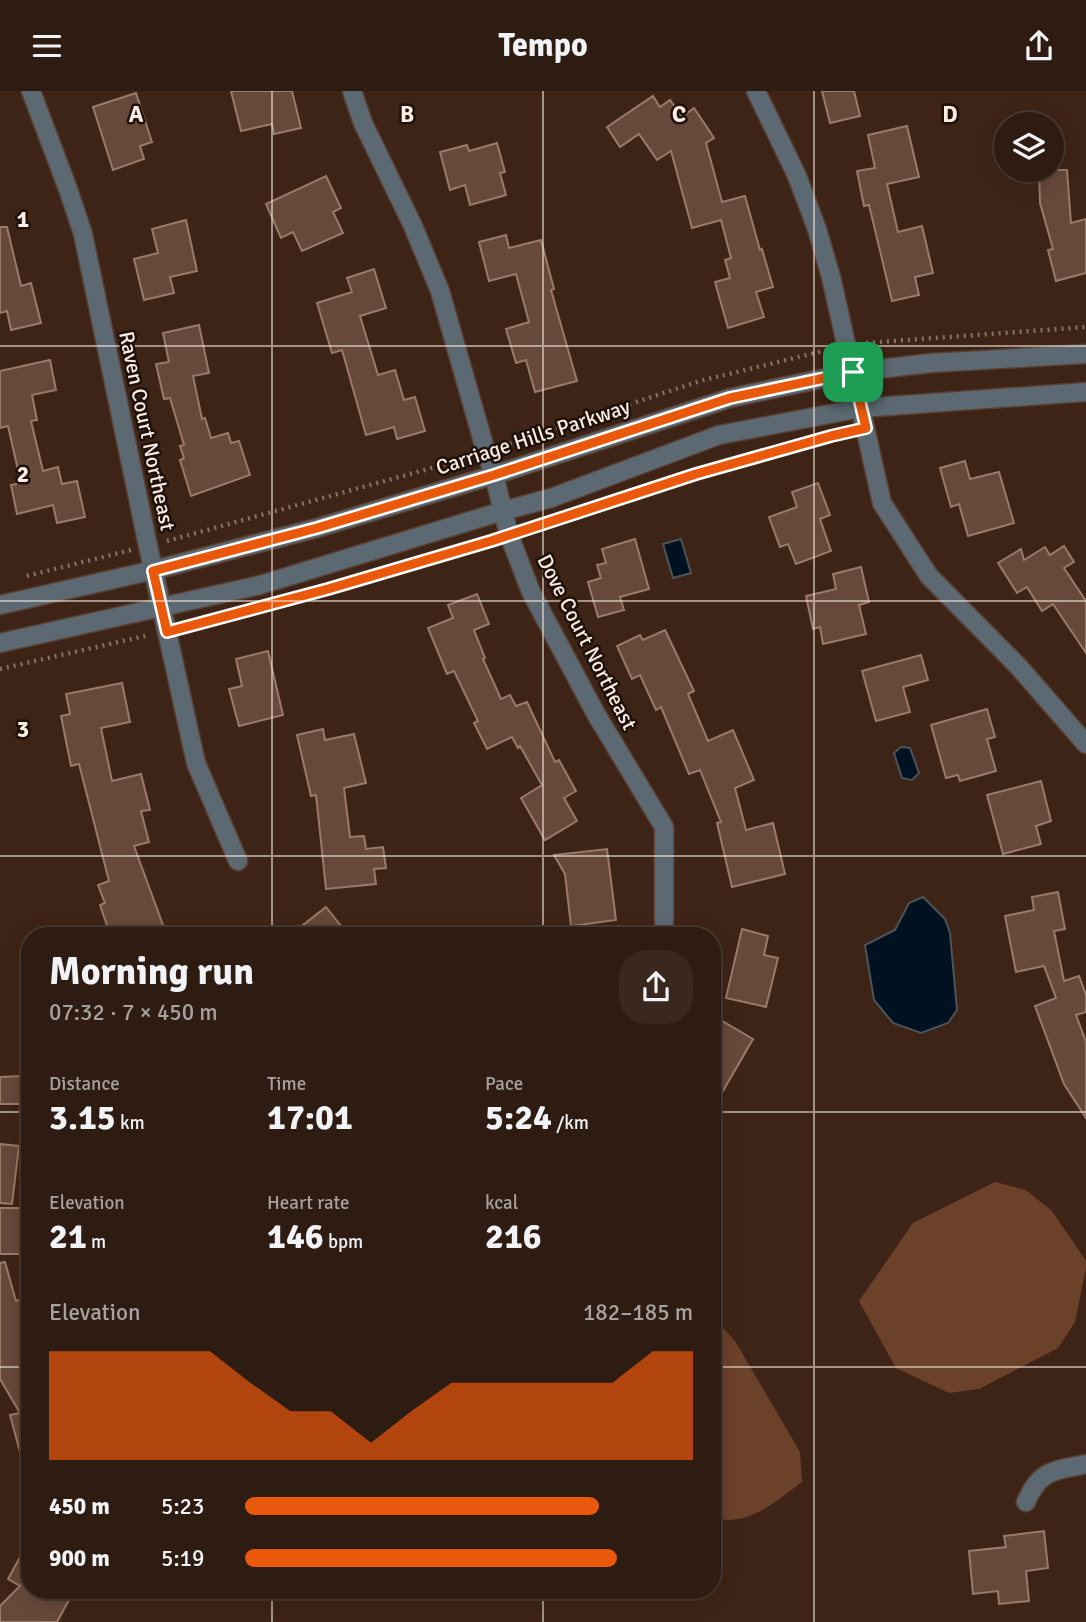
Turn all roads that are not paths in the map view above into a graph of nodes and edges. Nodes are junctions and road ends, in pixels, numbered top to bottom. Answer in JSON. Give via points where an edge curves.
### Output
{"nodes":[{"id":1,"x":31,"y":91,"type":"edge"},
{"id":2,"x":352,"y":91,"type":"edge"},
{"id":3,"x":756,"y":91,"type":"edge"},
{"id":4,"x":1086,"y":354,"type":"edge"},
{"id":5,"x":853,"y":372,"type":"junction"},
{"id":6,"x":1086,"y":393,"type":"edge"},
{"id":7,"x":861,"y":408,"type":"junction"},
{"id":8,"x":494,"y":475,"type":"junction"},
{"id":9,"x":503,"y":511,"type":"junction"},
{"id":10,"x":153,"y":571,"type":"junction"},
{"id":11,"x":0,"y":605,"type":"edge"},
{"id":12,"x":161,"y":607,"type":"junction"},
{"id":13,"x":0,"y":643,"type":"edge"},
{"id":14,"x":1086,"y":744,"type":"edge"},
{"id":15,"x":238,"y":861,"type":"dead end"},
{"id":16,"x":664,"y":927,"type":"edge"},
{"id":17,"x":1086,"y":1464,"type":"edge"},
{"id":18,"x":1026,"y":1502,"type":"dead end"}],
"edges":[{"from":1,"to":10,"type":"street","name":"Raven Court Northeast","via":[[83,234]]},
{"from":2,"to":8,"type":"street","name":"Dove Court Northeast","via":[[440,291]]},
{"from":3,"to":5,"type":"street","via":[[817,229]]},
{"from":4,"to":5,"type":"street","name":"Carriage Hills Parkway"},
{"from":5,"to":7,"type":"street"},
{"from":5,"to":8,"type":"street","name":"Carriage Hills Parkway","via":[[730,398]]},
{"from":6,"to":7,"type":"street"},
{"from":7,"to":9,"type":"street","via":[[719,435],[551,498]]},
{"from":7,"to":14,"type":"street","via":[[882,503],[929,576],[1018,666]]},
{"from":8,"to":9,"type":"street","name":"Dove Court Northeast"},
{"from":8,"to":10,"type":"street","name":"Carriage Hills Parkway"},
{"from":9,"to":12,"type":"street","via":[[260,585]]},
{"from":9,"to":16,"type":"street","name":"Dove Court Northeast","via":[[531,592],[596,715],[664,827]]},
{"from":10,"to":11,"type":"street","name":"Carriage Hills Parkway"},
{"from":10,"to":12,"type":"street","name":"Raven Court Northeast"},
{"from":12,"to":13,"type":"street"},
{"from":12,"to":15,"type":"street","name":"Raven Court Northeast","via":[[196,763]]},
{"from":17,"to":18,"type":"street","via":[[1039,1478]]}]}
